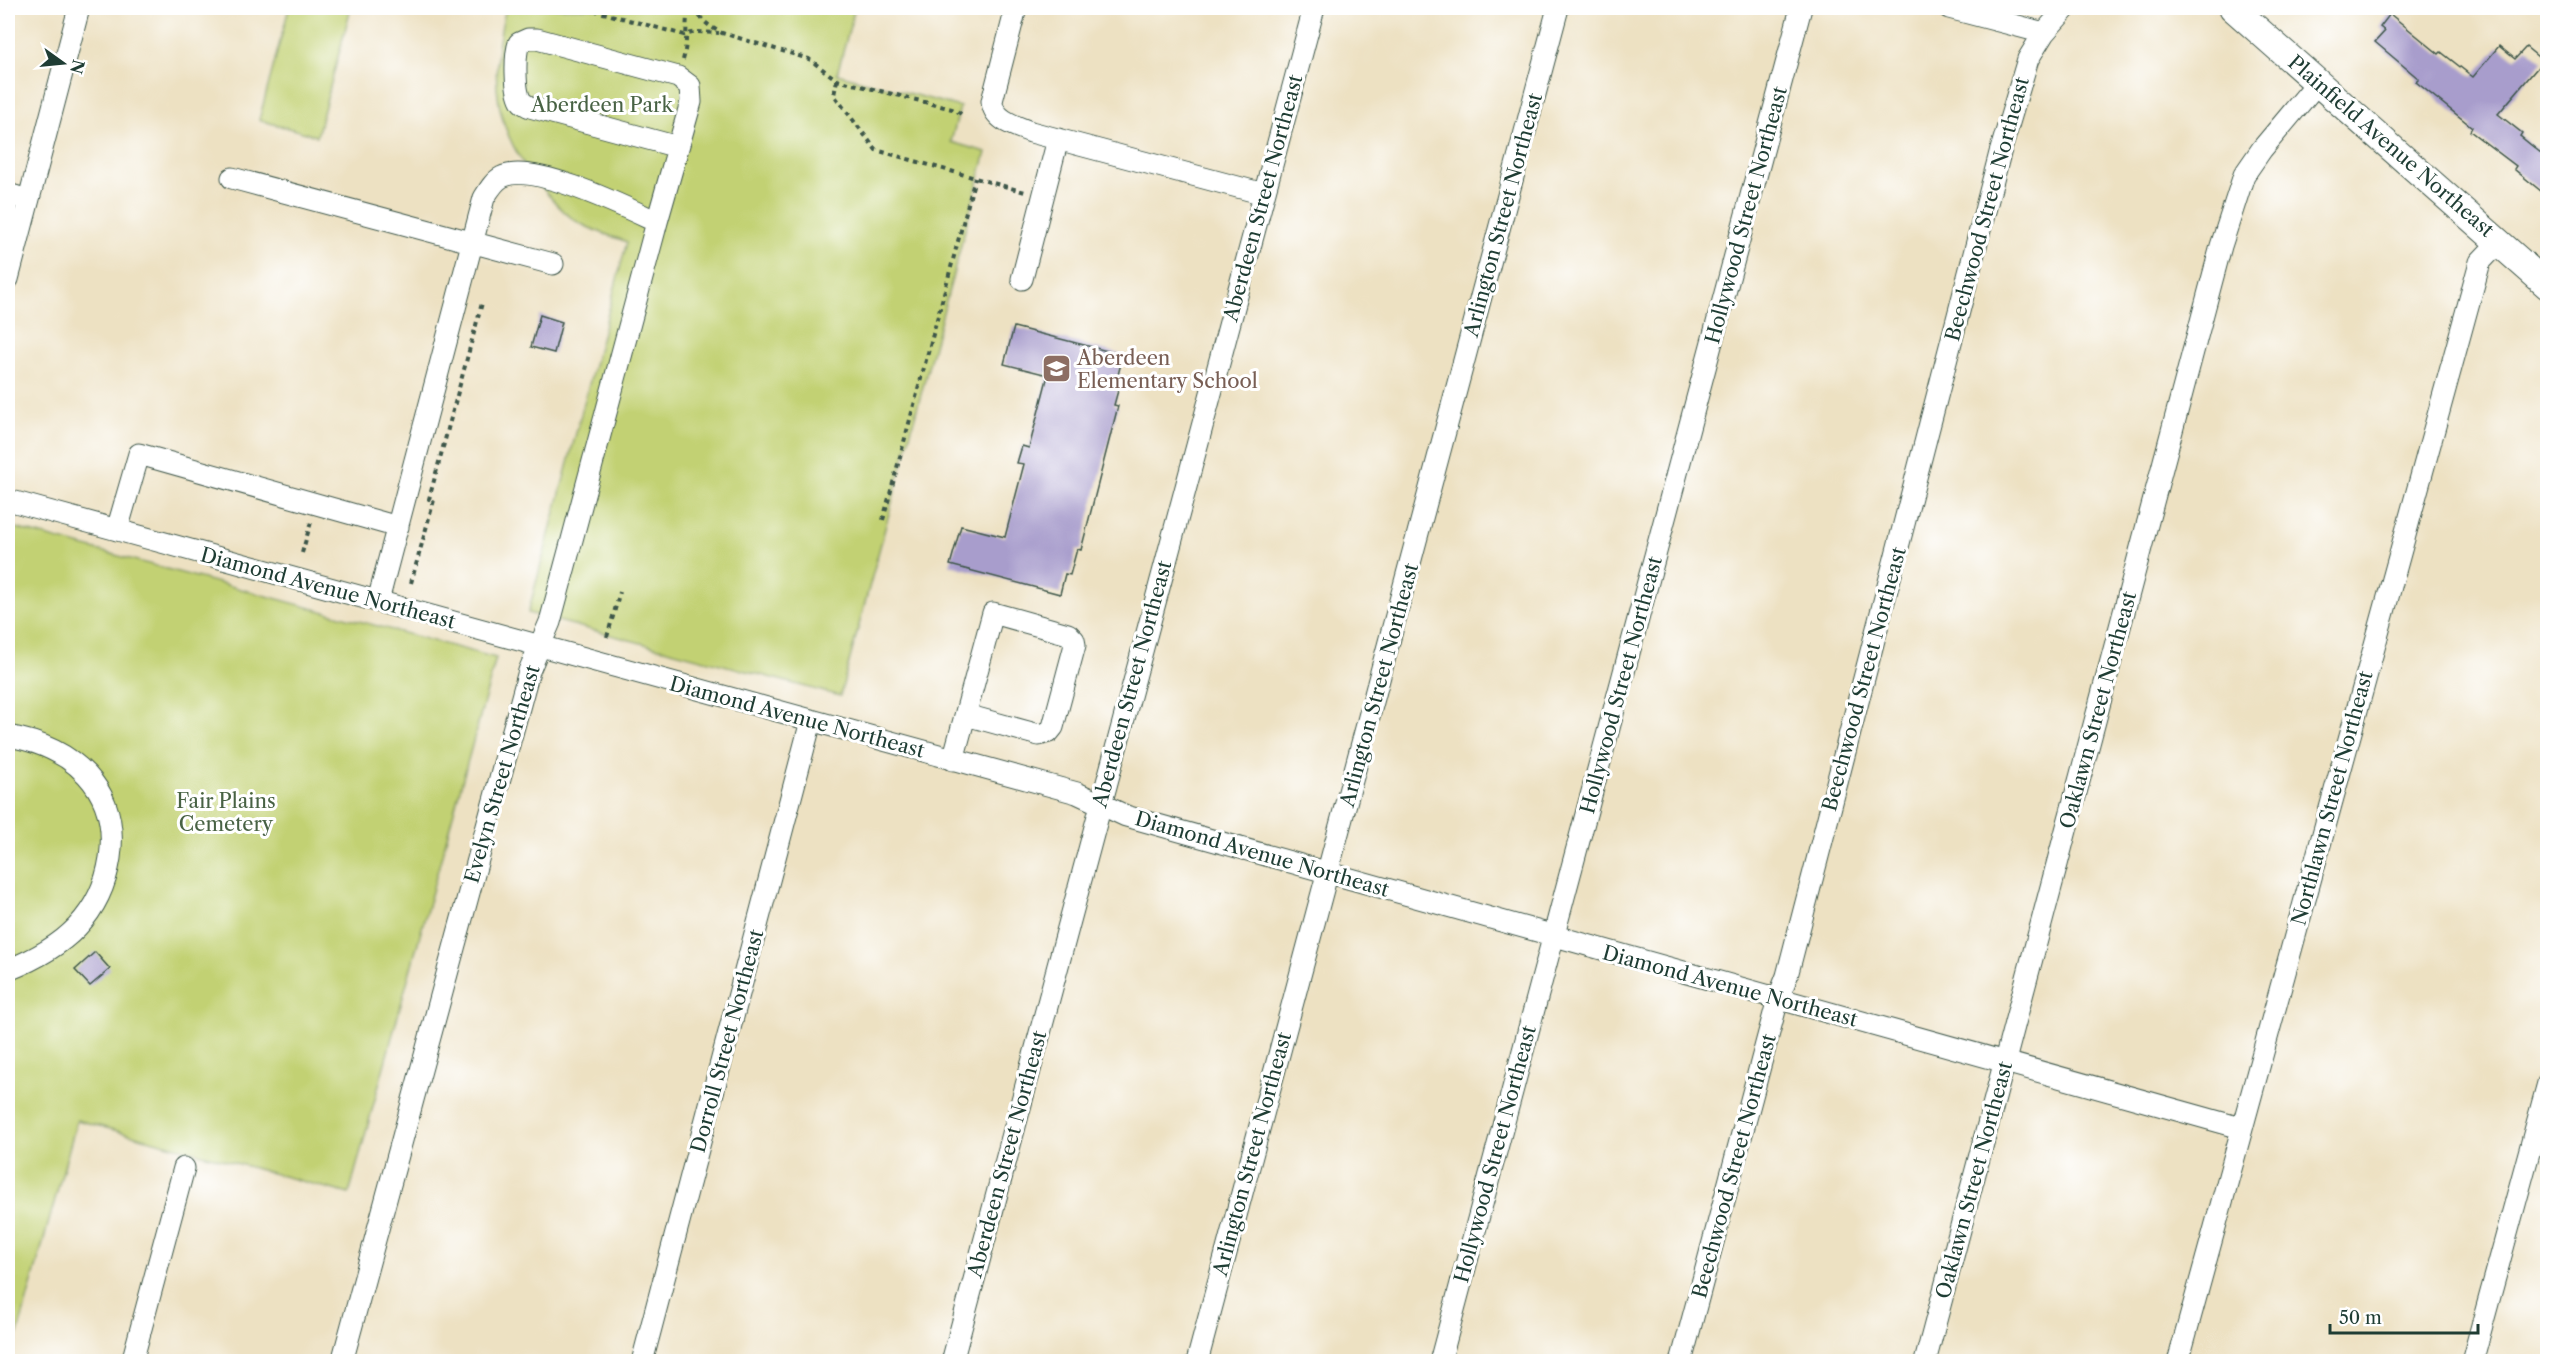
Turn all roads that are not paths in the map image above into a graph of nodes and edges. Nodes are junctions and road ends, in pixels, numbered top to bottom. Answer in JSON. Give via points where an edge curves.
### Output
{"nodes":[{"id":1,"x":79,"y":8,"type":"edge"},
{"id":2,"x":1016,"y":8,"type":"edge"},
{"id":3,"x":1314,"y":8,"type":"edge"},
{"id":4,"x":1558,"y":8,"type":"edge"},
{"id":5,"x":1801,"y":8,"type":"edge"},
{"id":6,"x":1949,"y":8,"type":"edge"},
{"id":7,"x":2066,"y":8,"type":"edge"},
{"id":8,"x":2233,"y":8,"type":"edge"},
{"id":9,"x":2004,"y":15,"type":"edge"},
{"id":10,"x":2043,"y":33,"type":"junction"},
{"id":11,"x":2318,"y":82,"type":"junction"},
{"id":12,"x":1058,"y":139,"type":"junction"},
{"id":13,"x":678,"y":147,"type":"junction"},
{"id":14,"x":232,"y":178,"type":"dead end"},
{"id":15,"x":1264,"y":194,"type":"junction"},
{"id":16,"x":18,"y":197,"type":"edge"},
{"id":17,"x":657,"y":222,"type":"junction"},
{"id":18,"x":473,"y":242,"type":"junction"},
{"id":19,"x":2499,"y":242,"type":"junction"},
{"id":20,"x":553,"y":264,"type":"dead end"},
{"id":21,"x":8,"y":279,"type":"edge"},
{"id":22,"x":1022,"y":279,"type":"dead end"},
{"id":23,"x":2547,"y":286,"type":"edge"},
{"id":24,"x":8,"y":500,"type":"edge"},
{"id":25,"x":398,"y":527,"type":"junction"},
{"id":26,"x":117,"y":530,"type":"junction"},
{"id":27,"x":378,"y":601,"type":"junction"},
{"id":28,"x":540,"y":646,"type":"junction"},
{"id":29,"x":966,"y":715,"type":"junction"},
{"id":30,"x":811,"y":721,"type":"junction"},
{"id":31,"x":8,"y":736,"type":"edge"},
{"id":32,"x":953,"y":760,"type":"junction"},
{"id":33,"x":1100,"y":803,"type":"junction"},
{"id":34,"x":1328,"y":873,"type":"junction"},
{"id":35,"x":1554,"y":937,"type":"junction"},
{"id":36,"x":8,"y":970,"type":"edge"},
{"id":37,"x":1778,"y":999,"type":"junction"},
{"id":38,"x":2005,"y":1062,"type":"junction"},
{"id":39,"x":2547,"y":1083,"type":"edge"},
{"id":40,"x":2241,"y":1128,"type":"junction"},
{"id":41,"x":184,"y":1168,"type":"dead end"},
{"id":42,"x":132,"y":1362,"type":"edge"},
{"id":43,"x":342,"y":1362,"type":"edge"},
{"id":44,"x":642,"y":1362,"type":"edge"},
{"id":45,"x":952,"y":1362,"type":"edge"},
{"id":46,"x":1197,"y":1362,"type":"edge"},
{"id":47,"x":1440,"y":1362,"type":"edge"},
{"id":48,"x":1681,"y":1362,"type":"edge"},
{"id":49,"x":1925,"y":1362,"type":"edge"},
{"id":50,"x":2178,"y":1362,"type":"edge"},
{"id":51,"x":2472,"y":1362,"type":"edge"}],
"edges":[{"from":1,"to":16,"type":"street"},
{"from":2,"to":12,"type":"street","via":[[992,100],[994,111],[1005,121]]},
{"from":3,"to":15,"type":"street","name":"Aberdeen Street Northeast"},
{"from":4,"to":34,"type":"street","name":"Arlington Street Northeast"},
{"from":5,"to":35,"type":"street","name":"Hollywood Street Northeast"},
{"from":6,"to":9,"type":"street"},
{"from":7,"to":10,"type":"street","name":"Beechwood Street Northeast"},
{"from":8,"to":11,"type":"main road","name":"Plainfield Avenue Northeast"},
{"from":9,"to":10,"type":"street"},
{"from":10,"to":37,"type":"street","name":"Beechwood Street Northeast","via":[[2028,59],[2000,153]]},
{"from":11,"to":19,"type":"main road","name":"Plainfield Avenue Northeast"},
{"from":11,"to":38,"type":"street","name":"Oaklawn Street Northeast","via":[[2244,175],[2221,246]]},
{"from":12,"to":15,"type":"street"},
{"from":12,"to":22,"type":"street"},
{"from":13,"to":13,"type":"street","name":"Evelyn Street Northeast","via":[[692,94],[690,86],[678,77],[537,39],[519,43],[518,93],[522,102]]},
{"from":13,"to":17,"type":"street","name":"Evelyn Street Northeast"},
{"from":14,"to":18,"type":"street"},
{"from":15,"to":33,"type":"street","name":"Aberdeen Street Northeast"},
{"from":16,"to":21,"type":"street"},
{"from":17,"to":18,"type":"street","via":[[593,192],[515,173],[491,186]]},
{"from":17,"to":28,"type":"street","name":"Evelyn Street Northeast","via":[[550,622]]},
{"from":18,"to":20,"type":"street"},
{"from":18,"to":25,"type":"street"},
{"from":19,"to":23,"type":"main road","name":"Plainfield Avenue Northeast"},
{"from":19,"to":40,"type":"street","name":"Northlawn Street Northeast","via":[[2480,262]]},
{"from":24,"to":26,"type":"street","name":"Diamond Avenue Northeast"},
{"from":25,"to":26,"type":"street","via":[[139,454]]},
{"from":25,"to":27,"type":"street"},
{"from":26,"to":27,"type":"street","name":"Diamond Avenue Northeast"},
{"from":27,"to":28,"type":"street","name":"Diamond Avenue Northeast"},
{"from":28,"to":30,"type":"street","name":"Diamond Avenue Northeast"},
{"from":28,"to":43,"type":"street","name":"Evelyn Street Northeast","via":[[529,670]]},
{"from":29,"to":29,"type":"street","via":[[993,613],[1072,637],[1075,645],[1049,732],[1039,735]]},
{"from":29,"to":32,"type":"street"},
{"from":30,"to":32,"type":"street","name":"Diamond Avenue Northeast"},
{"from":30,"to":44,"type":"street","name":"Dorroll Street Northeast"},
{"from":31,"to":36,"type":"street","via":[[57,752],[96,784],[112,826],[112,843],[101,894],[79,926],[53,947]]},
{"from":32,"to":33,"type":"street","name":"Diamond Avenue Northeast","via":[[1077,793]]},
{"from":33,"to":34,"type":"street","name":"Diamond Avenue Northeast","via":[[1126,816]]},
{"from":33,"to":45,"type":"street","name":"Aberdeen Street Northeast"},
{"from":34,"to":35,"type":"street","name":"Diamond Avenue Northeast"},
{"from":34,"to":46,"type":"street","name":"Arlington Street Northeast"},
{"from":35,"to":37,"type":"street","name":"Diamond Avenue Northeast"},
{"from":35,"to":47,"type":"street","name":"Hollywood Street Northeast"},
{"from":37,"to":38,"type":"street","name":"Diamond Avenue Northeast"},
{"from":37,"to":48,"type":"street","name":"Beechwood Street Northeast"},
{"from":38,"to":40,"type":"street","name":"Diamond Avenue Northeast"},
{"from":38,"to":49,"type":"street","name":"Oaklawn Street Northeast"},
{"from":39,"to":51,"type":"street"},
{"from":40,"to":50,"type":"street","name":"Northlawn Street Northeast"},
{"from":41,"to":42,"type":"street"}]}
